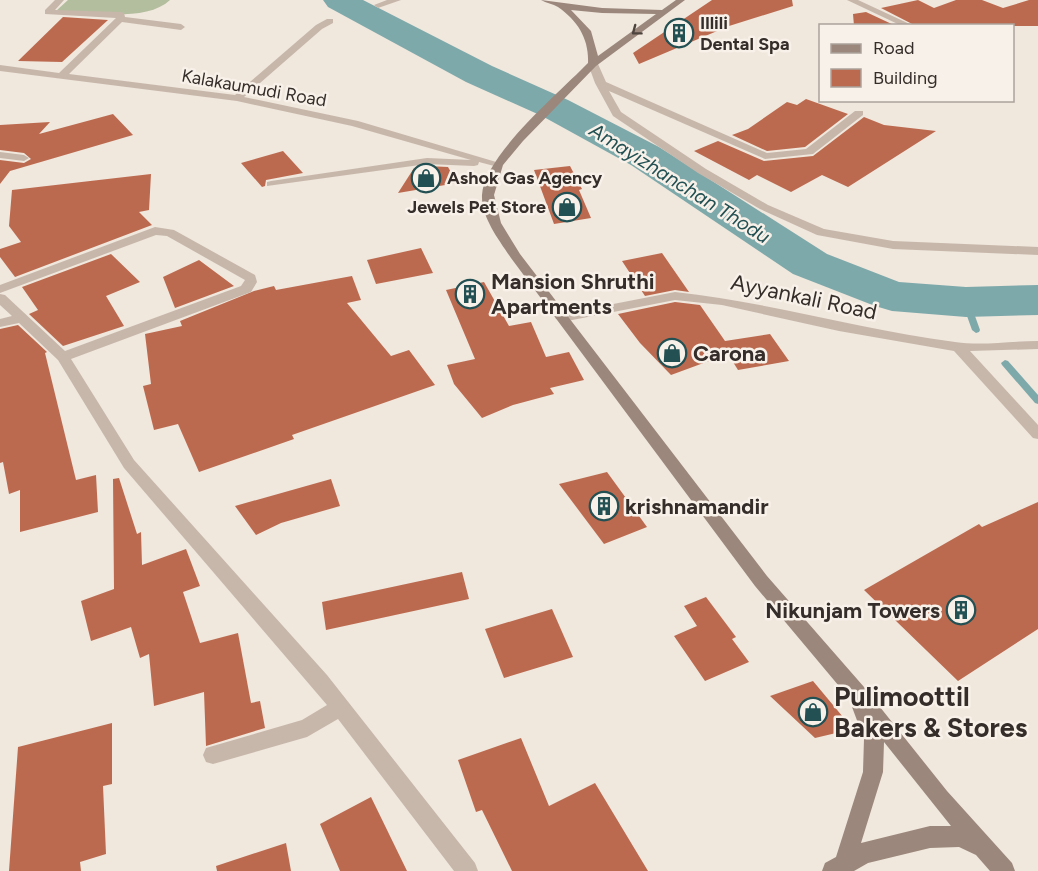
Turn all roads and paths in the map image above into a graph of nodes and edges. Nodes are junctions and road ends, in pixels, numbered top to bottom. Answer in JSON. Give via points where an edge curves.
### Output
{"nodes":[{"id":1,"x":60,"y":0,"type":"edge"},
{"id":2,"x":397,"y":0,"type":"edge"},
{"id":3,"x":545,"y":0,"type":"edge"},
{"id":4,"x":681,"y":0,"type":"edge"},
{"id":5,"x":852,"y":0,"type":"edge"},
{"id":6,"x":378,"y":5,"type":"dead end"},
{"id":7,"x":561,"y":6,"type":"junction"},
{"id":8,"x":662,"y":12,"type":"junction"},
{"id":9,"x":120,"y":19,"type":"junction"},
{"id":10,"x":330,"y":21,"type":"dead end"},
{"id":11,"x":906,"y":24,"type":"edge"},
{"id":12,"x":181,"y":27,"type":"dead end"},
{"id":13,"x":593,"y":64,"type":"junction"},
{"id":14,"x":0,"y":68,"type":"edge"},
{"id":15,"x":62,"y":75,"type":"junction"},
{"id":16,"x":600,"y":83,"type":"junction"},
{"id":17,"x":237,"y":98,"type":"junction"},
{"id":18,"x":859,"y":113,"type":"dead end"},
{"id":19,"x":0,"y":155,"type":"edge"},
{"id":20,"x":24,"y":159,"type":"dead end"},
{"id":21,"x":498,"y":164,"type":"junction"},
{"id":22,"x":271,"y":184,"type":"dead end"},
{"id":23,"x":1038,"y":251,"type":"edge"},
{"id":24,"x":0,"y":289,"type":"edge"},
{"id":25,"x":0,"y":298,"type":"edge"},
{"id":26,"x":21,"y":318,"type":"junction"},
{"id":27,"x":562,"y":318,"type":"junction"},
{"id":28,"x":0,"y":323,"type":"edge"},
{"id":29,"x":1038,"y":345,"type":"edge"},
{"id":30,"x":958,"y":347,"type":"junction"},
{"id":31,"x":63,"y":357,"type":"junction"},
{"id":32,"x":1038,"y":434,"type":"edge"},
{"id":33,"x":857,"y":693,"type":"junction"},
{"id":34,"x":340,"y":707,"type":"junction"},
{"id":35,"x":213,"y":755,"type":"dead end"},
{"id":36,"x":997,"y":864,"type":"edge"},
{"id":37,"x":838,"y":868,"type":"edge"},
{"id":38,"x":467,"y":871,"type":"edge"}],
"edges":[{"from":1,"to":9,"type":"street","via":[[48,12],[121,15]]},
{"from":2,"to":6,"type":"street"},
{"from":3,"to":7,"type":"main road"},
{"from":4,"to":8,"type":"main road"},
{"from":5,"to":11,"type":"street"},
{"from":7,"to":8,"type":"main road"},
{"from":7,"to":13,"type":"main road","via":[[587,30],[594,48]]},
{"from":8,"to":13,"type":"main road","one_way":true},
{"from":9,"to":12,"type":"street"},
{"from":9,"to":15,"type":"street"},
{"from":10,"to":17,"type":"street"},
{"from":13,"to":16,"type":"street"},
{"from":13,"to":21,"type":"main road"},
{"from":14,"to":15,"type":"street","name":"Kalakaumudi Road"},
{"from":15,"to":17,"type":"street","name":"Kalakaumudi Road"},
{"from":16,"to":18,"type":"street","via":[[765,156],[809,152]]},
{"from":16,"to":23,"type":"street","via":[[617,114],[764,207],[821,232],[893,245]]},
{"from":17,"to":21,"type":"street","name":"Kalakaumudi Road","via":[[354,123]]},
{"from":19,"to":20,"type":"street"},
{"from":21,"to":22,"type":"street","via":[[427,161]]},
{"from":21,"to":27,"type":"main road","via":[[488,195],[495,223]]},
{"from":24,"to":31,"type":"street","via":[[154,231],[170,233],[251,278],[246,289]]},
{"from":25,"to":26,"type":"street"},
{"from":26,"to":28,"type":"street"},
{"from":26,"to":31,"type":"street"},
{"from":27,"to":30,"type":"street","name":"Ayyankali Road","via":[[675,296],[722,301],[839,327]]},
{"from":27,"to":33,"type":"main road","via":[[761,581]]},
{"from":29,"to":30,"type":"street","name":"Ayyankali Road"},
{"from":30,"to":32,"type":"street"},
{"from":31,"to":34,"type":"street","via":[[129,464]]},
{"from":33,"to":36,"type":"main road"},
{"from":33,"to":37,"type":"main road","via":[[874,739],[873,772]]},
{"from":34,"to":35,"type":"street","via":[[307,728]]},
{"from":34,"to":38,"type":"street"},
{"from":36,"to":37,"type":"main road","via":[[961,836],[945,835],[864,854]]}]}
